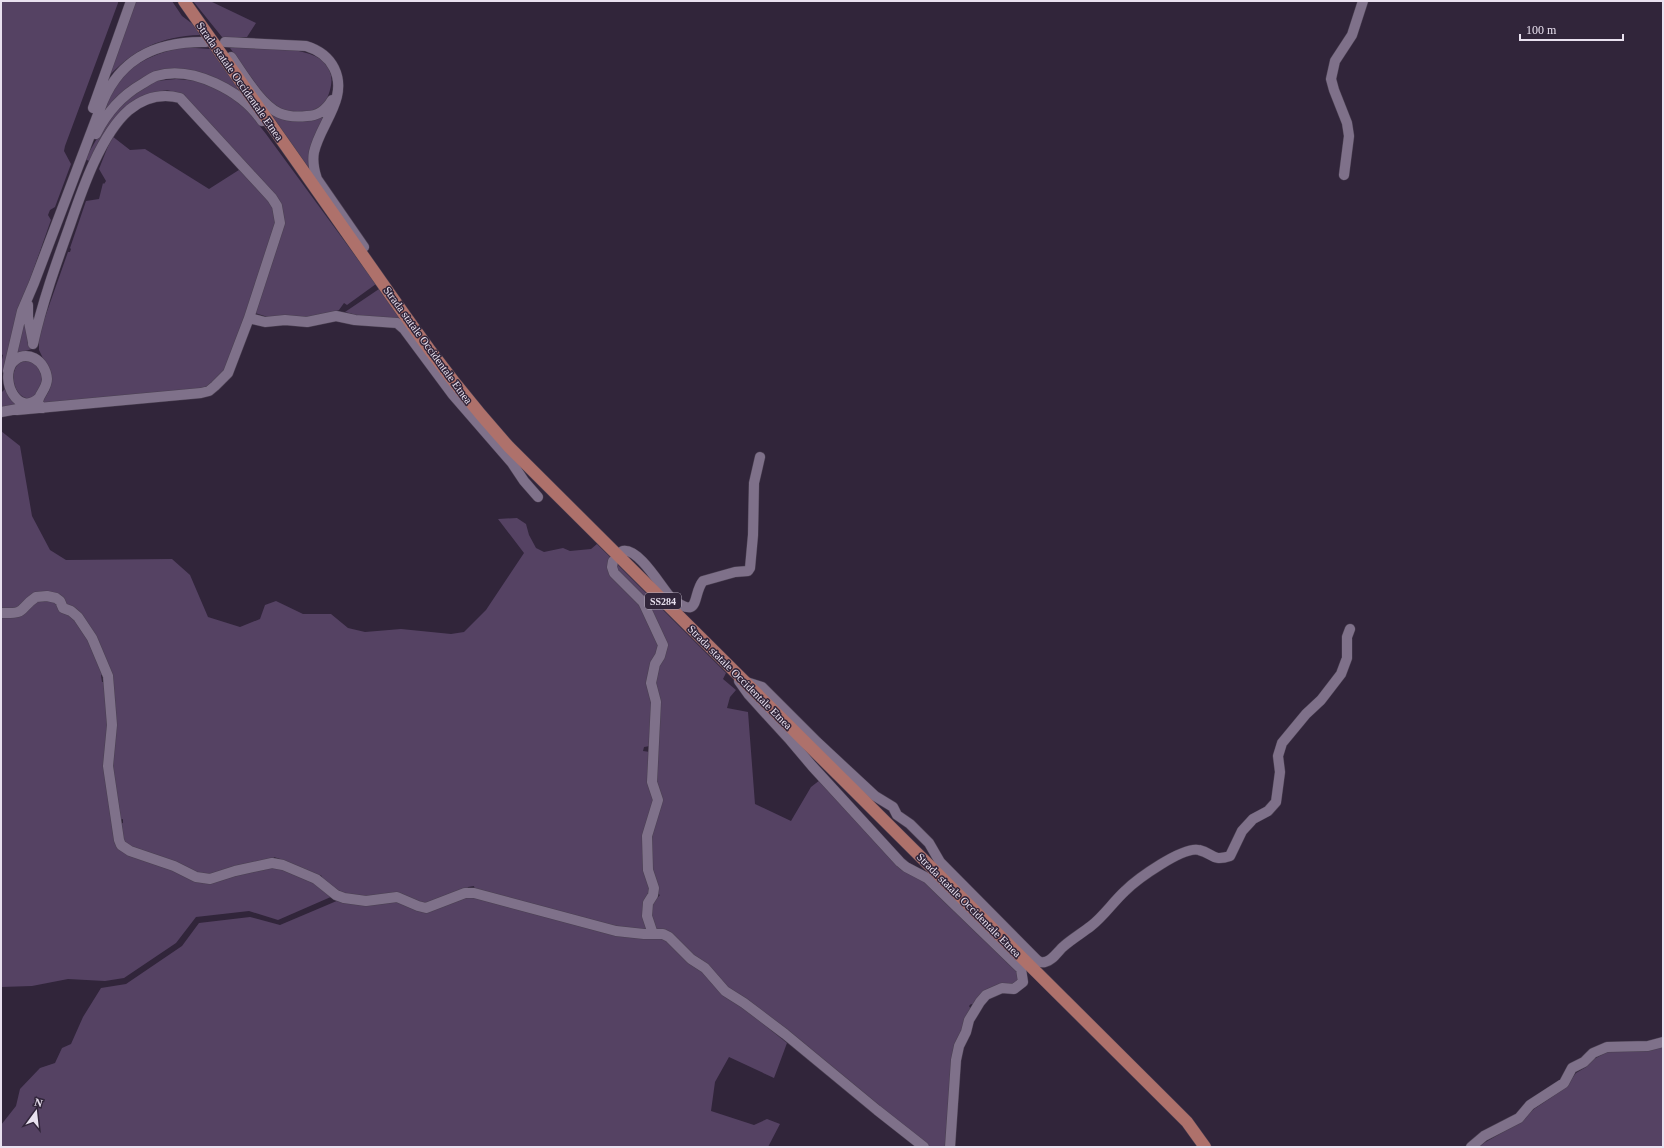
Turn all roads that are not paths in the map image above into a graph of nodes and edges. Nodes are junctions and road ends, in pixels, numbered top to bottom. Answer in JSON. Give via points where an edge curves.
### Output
{"nodes":[{"id":1,"x":131,"y":1,"type":"edge"},
{"id":2,"x":185,"y":1,"type":"edge"},
{"id":3,"x":1363,"y":1,"type":"edge"},
{"id":4,"x":206,"y":42,"type":"dead end"},
{"id":5,"x":225,"y":42,"type":"dead end"},
{"id":6,"x":337,"y":77,"type":"junction"},
{"id":7,"x":76,"y":169,"type":"junction"},
{"id":8,"x":1344,"y":175,"type":"dead end"},
{"id":9,"x":346,"y":231,"type":"junction"},
{"id":10,"x":378,"y":276,"type":"junction"},
{"id":11,"x":34,"y":283,"type":"junction"},
{"id":12,"x":46,"y":292,"type":"junction"},
{"id":13,"x":28,"y":308,"type":"junction"},
{"id":14,"x":249,"y":318,"type":"junction"},
{"id":15,"x":33,"y":344,"type":"junction"},
{"id":16,"x":40,"y":361,"type":"junction"},
{"id":17,"x":7,"y":373,"type":"junction"},
{"id":18,"x":1,"y":388,"type":"edge"},
{"id":19,"x":31,"y":405,"type":"junction"},
{"id":20,"x":1,"y":412,"type":"edge"},
{"id":21,"x":760,"y":457,"type":"dead end"},
{"id":22,"x":538,"y":497,"type":"dead end"},
{"id":23,"x":621,"y":552,"type":"dead end"},
{"id":24,"x":613,"y":561,"type":"dead end"},
{"id":25,"x":1,"y":613,"type":"edge"},
{"id":26,"x":1350,"y":629,"type":"dead end"},
{"id":27,"x":729,"y":666,"type":"junction"},
{"id":28,"x":743,"y":681,"type":"junction"},
{"id":29,"x":883,"y":827,"type":"dead end"},
{"id":30,"x":875,"y":835,"type":"junction"},
{"id":31,"x":653,"y":934,"type":"junction"},
{"id":32,"x":1663,"y":1042,"type":"edge"},
{"id":33,"x":924,"y":1147,"type":"edge"},
{"id":34,"x":950,"y":1147,"type":"edge"},
{"id":35,"x":1205,"y":1147,"type":"edge"},
{"id":36,"x":1471,"y":1147,"type":"edge"}],
"edges":[{"from":1,"to":7,"type":"street","via":[[81,141]]},
{"from":2,"to":6,"type":"street","via":[[202,17],[255,91],[280,114],[300,117],[321,113],[332,99]]},
{"from":2,"to":9,"type":"main road","name":"Strada statale Occidentale Etnea","number":"SS284"},
{"from":3,"to":8,"type":"street","via":[[1352,34],[1335,61],[1331,79],[1347,123]]},
{"from":4,"to":7,"type":"street","via":[[173,43],[140,56],[121,71],[108,88]]},
{"from":5,"to":6,"type":"street","via":[[306,46],[327,58]]},
{"from":6,"to":10,"type":"street","via":[[338,94],[314,153],[314,170],[317,179],[376,264]]},
{"from":7,"to":9,"type":"street","via":[[106,116],[124,95],[155,76],[174,74],[199,77],[227,88],[260,117],[327,214]]},
{"from":7,"to":11,"type":"street"},
{"from":9,"to":10,"type":"main road","name":"Strada statale Occidentale Etnea","number":"SS284"},
{"from":10,"to":27,"type":"main road","name":"Strada statale Occidentale Etnea","number":"SS284","via":[[442,368],[504,442]]},
{"from":11,"to":13,"type":"street"},
{"from":11,"to":17,"type":"street","via":[[22,311]]},
{"from":12,"to":13,"type":"street","via":[[35,312],[30,312]]},
{"from":12,"to":14,"type":"street","via":[[83,189],[110,133],[138,104],[150,98],[170,95],[180,98],[277,206],[280,223]]},
{"from":12,"to":15,"type":"street"},
{"from":13,"to":15,"type":"street"},
{"from":14,"to":19,"type":"street","via":[[228,373],[209,391]]},
{"from":14,"to":22,"type":"street","via":[[265,322],[307,322],[336,316],[397,323]]},
{"from":15,"to":16,"type":"street"},
{"from":16,"to":17,"type":"street","via":[[29,356],[20,357]]},
{"from":16,"to":19,"type":"street","via":[[46,373],[46,385]]},
{"from":17,"to":18,"type":"street"},
{"from":17,"to":19,"type":"street","via":[[12,394]]},
{"from":19,"to":20,"type":"street"},
{"from":21,"to":23,"type":"street","via":[[754,483],[753,535],[748,571],[703,581],[696,602],[690,607],[671,598],[648,567],[634,554],[627,550]]},
{"from":24,"to":31,"type":"street","via":[[614,573],[642,602],[663,645],[651,683],[656,702],[652,782],[658,800],[647,836],[648,870],[654,888],[647,906],[647,916]]},
{"from":25,"to":31,"type":"street","via":[[18,612],[36,597],[51,596],[60,601],[63,608],[78,617],[92,638],[108,676],[112,725],[108,766],[119,840],[130,852],[174,866],[196,877],[214,878],[235,870],[272,863],[316,879],[336,895],[344,898],[366,901],[397,897],[426,908],[465,893],[474,893],[616,931]]},
{"from":26,"to":28,"type":"street","via":[[1347,637],[1347,658],[1341,674],[1282,743],[1278,756],[1280,772],[1276,802],[1268,812],[1252,820],[1242,831],[1230,856],[1221,859],[1200,850],[1190,849],[1160,865],[1125,891],[1113,906],[1048,961],[1040,962],[940,862],[929,843],[910,824],[895,817],[893,807],[875,796],[762,687]]},
{"from":27,"to":28,"type":"main road","name":"Strada statale Occidentale Etnea","number":"SS284"},
{"from":27,"to":30,"type":"street","via":[[749,695]]},
{"from":28,"to":35,"type":"main road","name":"Strada statale Occidentale Etnea","number":"SS284","via":[[1187,1122]]},
{"from":29,"to":30,"type":"street"},
{"from":30,"to":34,"type":"street","via":[[900,862],[927,878],[943,892],[1021,969],[1023,982],[1014,989],[1002,988],[986,995],[969,1020],[956,1060]]},
{"from":31,"to":33,"type":"street","via":[[669,937],[691,959],[706,968],[725,991],[785,1034]]},
{"from":32,"to":36,"type":"street","via":[[1648,1046],[1607,1047],[1593,1053],[1584,1062],[1572,1068],[1564,1083],[1530,1105],[1519,1118],[1484,1136]]}]}
